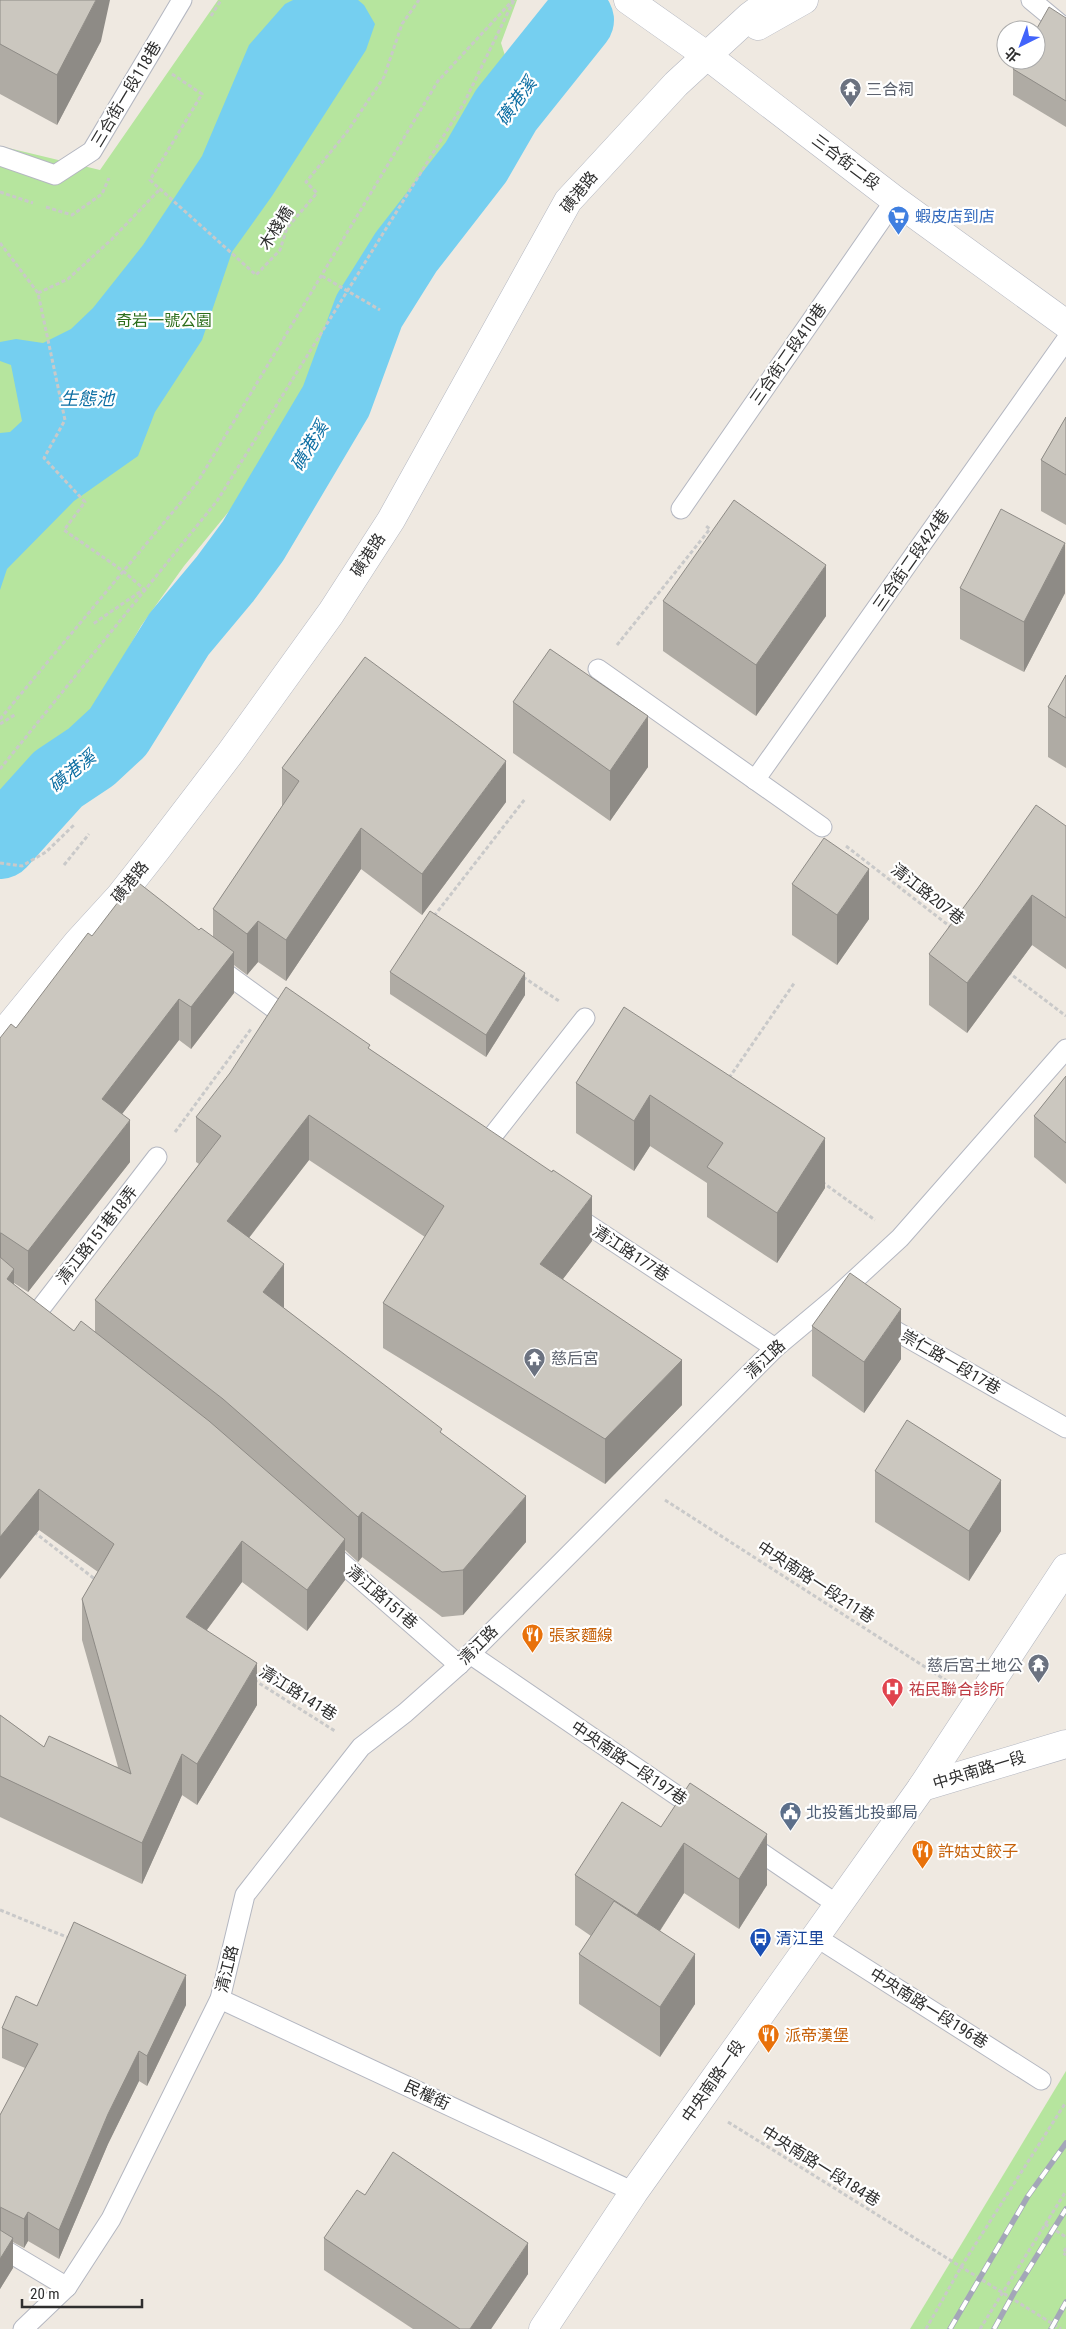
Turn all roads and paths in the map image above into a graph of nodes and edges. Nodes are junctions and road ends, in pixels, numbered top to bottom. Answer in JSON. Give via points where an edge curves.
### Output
{"nodes":[{"id":1,"x":182,"y":0,"type":"edge"},
{"id":2,"x":419,"y":0,"type":"edge"},
{"id":3,"x":514,"y":0,"type":"edge"},
{"id":4,"x":628,"y":0,"type":"edge"},
{"id":5,"x":772,"y":0,"type":"edge"},
{"id":6,"x":804,"y":0,"type":"edge"},
{"id":7,"x":1031,"y":0,"type":"edge"},
{"id":8,"x":1066,"y":30,"type":"edge"},
{"id":9,"x":706,"y":55,"type":"junction"},
{"id":10,"x":171,"y":74,"type":"dead end"},
{"id":11,"x":0,"y":156,"type":"edge"},
{"id":12,"x":160,"y":189,"type":"dead end"},
{"id":13,"x":895,"y":200,"type":"junction"},
{"id":14,"x":0,"y":243,"type":"edge"},
{"id":15,"x":322,"y":276,"type":"junction"},
{"id":16,"x":347,"y":290,"type":"junction"},
{"id":17,"x":38,"y":293,"type":"junction"},
{"id":18,"x":380,"y":310,"type":"dead end"},
{"id":19,"x":1066,"y":324,"type":"edge"},
{"id":20,"x":1066,"y":340,"type":"edge"},
{"id":21,"x":681,"y":509,"type":"joint"},
{"id":22,"x":123,"y":571,"type":"junction"},
{"id":23,"x":144,"y":589,"type":"junction"},
{"id":24,"x":93,"y":624,"type":"dead end"},
{"id":25,"x":598,"y":669,"type":"joint"},
{"id":26,"x":16,"y":714,"type":"dead end"},
{"id":27,"x":0,"y":719,"type":"edge"},
{"id":28,"x":0,"y":724,"type":"edge"},
{"id":29,"x":0,"y":769,"type":"edge"},
{"id":30,"x":755,"y":780,"type":"junction"},
{"id":31,"x":524,"y":799,"type":"dead end"},
{"id":32,"x":75,"y":824,"type":"dead end"},
{"id":33,"x":822,"y":827,"type":"joint"},
{"id":34,"x":89,"y":834,"type":"dead end"},
{"id":35,"x":0,"y":863,"type":"edge"},
{"id":36,"x":64,"y":865,"type":"dead end"},
{"id":37,"x":441,"y":922,"type":"edge"},
{"id":38,"x":956,"y":931,"type":"edge"},
{"id":39,"x":198,"y":953,"type":"edge"},
{"id":40,"x":1003,"y":968,"type":"edge"},
{"id":41,"x":521,"y":976,"type":"edge"},
{"id":42,"x":795,"y":982,"type":"dead end"},
{"id":43,"x":269,"y":1005,"type":"junction"},
{"id":44,"x":1066,"y":1016,"type":"edge"},
{"id":45,"x":584,"y":1018,"type":"joint"},
{"id":46,"x":309,"y":1034,"type":"edge"},
{"id":47,"x":0,"y":1037,"type":"edge"},
{"id":48,"x":1066,"y":1049,"type":"edge"},
{"id":49,"x":729,"y":1079,"type":"edge"},
{"id":50,"x":463,"y":1142,"type":"edge"},
{"id":51,"x":479,"y":1153,"type":"junction"},
{"id":52,"x":157,"y":1157,"type":"joint"},
{"id":53,"x":496,"y":1164,"type":"edge"},
{"id":54,"x":814,"y":1176,"type":"edge"},
{"id":55,"x":553,"y":1202,"type":"edge"},
{"id":56,"x":900,"y":1238,"type":"junction"},
{"id":57,"x":836,"y":1297,"type":"junction"},
{"id":58,"x":52,"y":1325,"type":"edge"},
{"id":59,"x":775,"y":1348,"type":"junction"},
{"id":60,"x":1066,"y":1428,"type":"edge"},
{"id":61,"x":639,"y":1484,"type":"junction"},
{"id":62,"x":29,"y":1528,"type":"edge"},
{"id":63,"x":312,"y":1536,"type":"edge"},
{"id":64,"x":1066,"y":1568,"type":"edge"},
{"id":65,"x":104,"y":1585,"type":"edge"},
{"id":66,"x":464,"y":1659,"type":"junction"},
{"id":67,"x":253,"y":1679,"type":"edge"},
{"id":68,"x":979,"y":1702,"type":"junction"},
{"id":69,"x":1066,"y":1744,"type":"edge"},
{"id":70,"x":361,"y":1747,"type":"junction"},
{"id":71,"x":922,"y":1787,"type":"junction"},
{"id":72,"x":716,"y":1822,"type":"edge"},
{"id":73,"x":732,"y":1833,"type":"edge"},
{"id":74,"x":838,"y":1906,"type":"junction"},
{"id":75,"x":0,"y":1910,"type":"edge"},
{"id":76,"x":816,"y":1936,"type":"junction"},
{"id":77,"x":73,"y":1940,"type":"edge"},
{"id":78,"x":220,"y":1999,"type":"junction"},
{"id":79,"x":1041,"y":2080,"type":"dead end"},
{"id":80,"x":1066,"y":2102,"type":"edge"},
{"id":81,"x":698,"y":2103,"type":"junction"},
{"id":82,"x":1066,"y":2191,"type":"edge"},
{"id":83,"x":634,"y":2192,"type":"junction"},
{"id":84,"x":1045,"y":2224,"type":"junction"},
{"id":85,"x":1066,"y":2237,"type":"edge"},
{"id":86,"x":0,"y":2246,"type":"edge"},
{"id":87,"x":1066,"y":2248,"type":"edge"},
{"id":88,"x":1066,"y":2255,"type":"edge"},
{"id":89,"x":961,"y":2267,"type":"junction"},
{"id":90,"x":67,"y":2287,"type":"junction"},
{"id":91,"x":1003,"y":2293,"type":"junction"},
{"id":92,"x":23,"y":2329,"type":"edge"},
{"id":93,"x":543,"y":2329,"type":"edge"},
{"id":94,"x":926,"y":2329,"type":"edge"},
{"id":95,"x":980,"y":2329,"type":"edge"},
{"id":96,"x":1061,"y":2329,"type":"edge"}],
"edges":[{"from":1,"to":11,"type":"lane","name":"三合街一段118巷","via":[[92,151],[55,175]]},
{"from":2,"to":10,"type":"path","name":"木棧橋","via":[[402,24],[384,77],[347,132],[306,182],[317,193],[287,228],[280,250],[256,275],[150,180],[202,94]]},
{"from":3,"to":15,"type":"path","via":[[438,81]]},
{"from":3,"to":16,"type":"path","via":[[464,103]]},
{"from":4,"to":9,"type":"street","name":"三合街二段"},
{"from":5,"to":9,"type":"street","name":"磺港路"},
{"from":6,"to":9,"type":"street","name":"磺港路"},
{"from":7,"to":8,"type":"lane"},
{"from":9,"to":13,"type":"street","name":"三合街二段"},
{"from":9,"to":47,"type":"street","name":"磺港路","via":[[568,201],[391,520],[351,582],[128,902],[78,942]]},
{"from":12,"to":17,"type":"path","via":[[68,279]]},
{"from":13,"to":19,"type":"street","name":"三合街二段"},
{"from":13,"to":21,"type":"lane","name":"三合街二段410巷"},
{"from":14,"to":17,"type":"path"},
{"from":15,"to":16,"type":"path"},
{"from":15,"to":22,"type":"path","via":[[197,483]]},
{"from":16,"to":18,"type":"path"},
{"from":16,"to":23,"type":"path","via":[[217,501]]},
{"from":17,"to":22,"type":"path","via":[[65,420],[44,458],[85,502],[64,530]]},
{"from":20,"to":30,"type":"lane","name":"三合街二段424巷"},
{"from":21,"to":25,"type":"path","via":[[710,529]]},
{"from":22,"to":23,"type":"path"},
{"from":22,"to":27,"type":"path"},
{"from":23,"to":24,"type":"path"},
{"from":23,"to":29,"type":"path"},
{"from":25,"to":30,"type":"lane"},
{"from":26,"to":28,"type":"path"},
{"from":30,"to":33,"type":"lane"},
{"from":31,"to":37,"type":"path","via":[[433,917]]},
{"from":32,"to":35,"type":"path","via":[[46,852],[22,866]]},
{"from":33,"to":38,"type":"path","name":"清江路207巷"},
{"from":34,"to":36,"type":"path"},
{"from":39,"to":43,"type":"lane"},
{"from":40,"to":44,"type":"path"},
{"from":41,"to":45,"type":"path"},
{"from":42,"to":49,"type":"path"},
{"from":43,"to":46,"type":"lane"},
{"from":43,"to":52,"type":"path"},
{"from":45,"to":51,"type":"lane"},
{"from":48,"to":56,"type":"lane","name":"清江路"},
{"from":50,"to":51,"type":"lane"},
{"from":51,"to":53,"type":"lane"},
{"from":52,"to":58,"type":"lane","name":"清江路151巷18弄","via":[[30,1307]]},
{"from":54,"to":56,"type":"path"},
{"from":55,"to":59,"type":"lane","name":"清江路177巷"},
{"from":56,"to":57,"type":"lane","name":"清江路"},
{"from":57,"to":59,"type":"lane","name":"清江路"},
{"from":57,"to":60,"type":"lane","name":"崇仁路一段17巷"},
{"from":59,"to":61,"type":"lane","name":"清江路"},
{"from":61,"to":66,"type":"lane","name":"清江路"},
{"from":61,"to":68,"type":"path","name":"中央南路一段211巷"},
{"from":62,"to":65,"type":"path"},
{"from":63,"to":66,"type":"lane","name":"清江路151巷"},
{"from":64,"to":68,"type":"street"},
{"from":66,"to":70,"type":"lane","name":"清江路","via":[[405,1713]]},
{"from":66,"to":72,"type":"lane","name":"中央南路一段197巷"},
{"from":67,"to":70,"type":"path","name":"清江路141巷"},
{"from":68,"to":71,"type":"street"},
{"from":69,"to":71,"type":"street","name":"中央南路一段"},
{"from":70,"to":78,"type":"lane","name":"清江路","via":[[245,1895]]},
{"from":71,"to":74,"type":"street","name":"中央南路一段"},
{"from":73,"to":74,"type":"lane"},
{"from":74,"to":76,"type":"street","name":"中央南路一段"},
{"from":75,"to":77,"type":"path"},
{"from":76,"to":79,"type":"lane","name":"中央南路一段196巷"},
{"from":76,"to":81,"type":"street","name":"中央南路一段"},
{"from":78,"to":83,"type":"lane","name":"民權街"},
{"from":78,"to":90,"type":"lane","name":"清江路","via":[[111,2219]]},
{"from":80,"to":89,"type":"path"},
{"from":81,"to":83,"type":"street","name":"中央南路一段"},
{"from":81,"to":89,"type":"path","name":"中央南路一段184巷"},
{"from":82,"to":84,"type":"path"},
{"from":83,"to":93,"type":"street","name":"中央南路一段"},
{"from":84,"to":85,"type":"path"},
{"from":84,"to":91,"type":"path"},
{"from":86,"to":90,"type":"lane"},
{"from":87,"to":88,"type":"path","via":[[1063,2253]]},
{"from":89,"to":91,"type":"path","name":"中央南路一段184巷"},
{"from":89,"to":94,"type":"path"},
{"from":90,"to":92,"type":"lane","name":"清江路"},
{"from":91,"to":95,"type":"path"},
{"from":91,"to":96,"type":"path","name":"中央南路一段184巷"}]}
